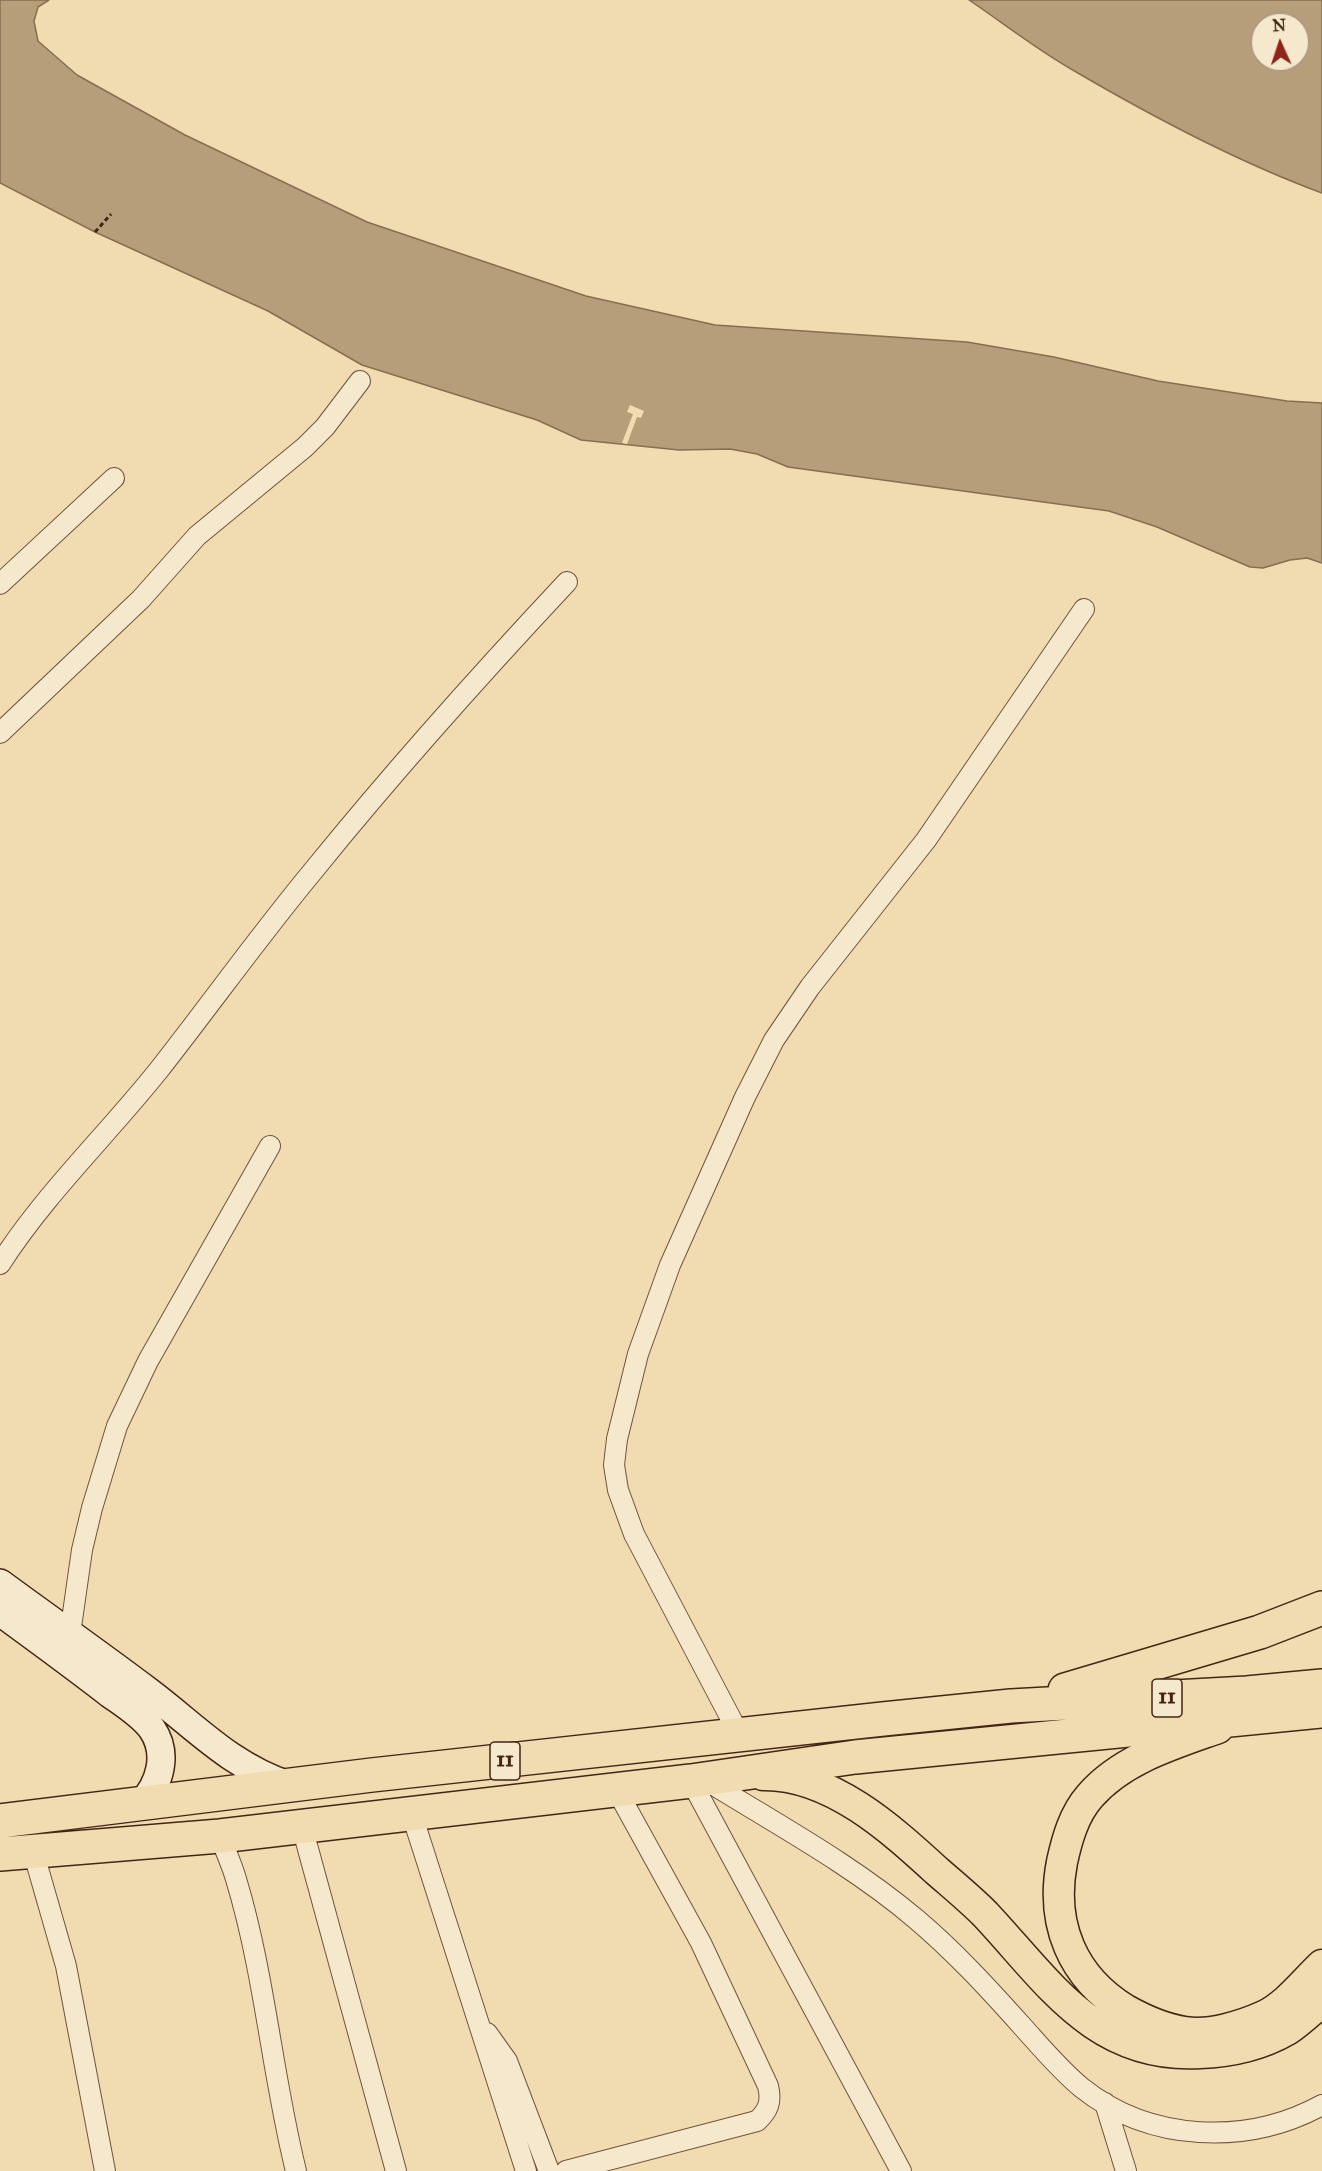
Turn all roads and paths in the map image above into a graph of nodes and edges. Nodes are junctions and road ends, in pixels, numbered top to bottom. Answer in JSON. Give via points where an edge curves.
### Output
{"nodes":[{"id":1,"x":111,"y":214,"type":"dead end"},
{"id":2,"x":95,"y":232,"type":"dead end"},
{"id":3,"x":360,"y":381,"type":"dead end"},
{"id":4,"x":114,"y":478,"type":"dead end"},
{"id":5,"x":567,"y":582,"type":"dead end"},
{"id":6,"x":0,"y":584,"type":"edge"},
{"id":7,"x":1084,"y":609,"type":"dead end"},
{"id":8,"x":0,"y":733,"type":"edge"},
{"id":9,"x":270,"y":1146,"type":"dead end"},
{"id":10,"x":0,"y":1264,"type":"edge"},
{"id":11,"x":0,"y":1583,"type":"edge"},
{"id":12,"x":1322,"y":1608,"type":"edge"},
{"id":13,"x":0,"y":1612,"type":"edge"},
{"id":14,"x":70,"y":1634,"type":"junction"},
{"id":15,"x":88,"y":1661,"type":"junction"},
{"id":16,"x":1322,"y":1686,"type":"edge"},
{"id":17,"x":1011,"y":1706,"type":"junction"},
{"id":18,"x":1322,"y":1711,"type":"edge"},
{"id":19,"x":1241,"y":1720,"type":"junction"},
{"id":20,"x":740,"y":1736,"type":"junction"},
{"id":21,"x":372,"y":1775,"type":"junction"},
{"id":22,"x":707,"y":1779,"type":"junction"},
{"id":23,"x":288,"y":1785,"type":"junction"},
{"id":24,"x":616,"y":1789,"type":"junction"},
{"id":25,"x":141,"y":1804,"type":"junction"},
{"id":26,"x":412,"y":1815,"type":"junction"},
{"id":27,"x":378,"y":1818,"type":"junction"},
{"id":28,"x":0,"y":1821,"type":"edge"},
{"id":29,"x":302,"y":1827,"type":"junction"},
{"id":30,"x":220,"y":1836,"type":"junction"},
{"id":31,"x":33,"y":1851,"type":"junction"},
{"id":32,"x":0,"y":1854,"type":"edge"},
{"id":33,"x":1322,"y":1965,"type":"edge"},
{"id":34,"x":1322,"y":2001,"type":"edge"},
{"id":35,"x":479,"y":2024,"type":"junction"},
{"id":36,"x":1105,"y":2103,"type":"junction"},
{"id":37,"x":1319,"y":2113,"type":"edge"},
{"id":38,"x":105,"y":2171,"type":"edge"},
{"id":39,"x":296,"y":2171,"type":"edge"},
{"id":40,"x":396,"y":2171,"type":"edge"},
{"id":41,"x":526,"y":2171,"type":"edge"},
{"id":42,"x":549,"y":2171,"type":"edge"},
{"id":43,"x":566,"y":2171,"type":"edge"},
{"id":44,"x":901,"y":2171,"type":"edge"},
{"id":45,"x":1126,"y":2171,"type":"edge"}],
"edges":[{"from":1,"to":2,"type":"path"},
{"from":3,"to":8,"type":"street","via":[[305,447],[212,522],[141,599]]},
{"from":4,"to":6,"type":"street"},
{"from":5,"to":10,"type":"street","via":[[363,809],[157,1072],[35,1214]]},
{"from":7,"to":20,"type":"street","via":[[926,840],[810,987],[774,1040],[670,1265],[638,1354],[617,1439],[614,1465],[618,1490],[634,1534]]},
{"from":9,"to":14,"type":"street","via":[[148,1361],[117,1426],[87,1529]]},
{"from":11,"to":14,"type":"street"},
{"from":12,"to":17,"type":"highway","via":[[1220,1645]]},
{"from":13,"to":15,"type":"street"},
{"from":14,"to":15,"type":"street"},
{"from":15,"to":23,"type":"street","via":[[150,1692],[236,1761]]},
{"from":15,"to":25,"type":"street","via":[[158,1740],[159,1774]]},
{"from":16,"to":17,"type":"highway","number":"11","via":[[1247,1694]]},
{"from":17,"to":20,"type":"highway","number":"11"},
{"from":18,"to":19,"type":"highway","number":"11"},
{"from":19,"to":22,"type":"highway","number":"11","via":[[855,1758]]},
{"from":19,"to":33,"type":"main road","via":[[1164,1748],[1119,1771],[1090,1796],[1076,1817],[1061,1865],[1057,1890],[1065,1940],[1090,1981],[1114,2003],[1162,2027],[1187,2032],[1237,2026],[1266,2015],[1287,2001]]},
{"from":20,"to":21,"type":"highway","number":"11"},
{"from":21,"to":23,"type":"highway","number":"11"},
{"from":21,"to":27,"type":"highway"},
{"from":22,"to":24,"type":"highway","number":"11"},
{"from":22,"to":34,"type":"main road","via":[[768,1775],[804,1781],[845,1798],[893,1831],[984,1913],[1056,1993],[1097,2027],[1143,2047],[1167,2052],[1241,2048],[1287,2030]]},
{"from":22,"to":36,"type":"street","via":[[850,1869],[908,1912],[961,1959],[1064,2072]]},
{"from":22,"to":44,"type":"street"},
{"from":23,"to":25,"type":"highway","number":"11"},
{"from":24,"to":26,"type":"highway","number":"11"},
{"from":24,"to":43,"type":"street","via":[[701,1943],[771,2096],[765,2115],[757,2121]]},
{"from":25,"to":28,"type":"highway","number":"11"},
{"from":26,"to":27,"type":"highway","number":"11"},
{"from":26,"to":35,"type":"street"},
{"from":27,"to":29,"type":"highway","number":"11"},
{"from":29,"to":30,"type":"highway","number":"11"},
{"from":29,"to":40,"type":"street"},
{"from":30,"to":31,"type":"highway","number":"11"},
{"from":30,"to":39,"type":"street","via":[[248,1924]]},
{"from":31,"to":32,"type":"highway","number":"11"},
{"from":31,"to":38,"type":"street","via":[[66,1966]]},
{"from":35,"to":41,"type":"street"},
{"from":35,"to":42,"type":"street","via":[[507,2061]]},
{"from":36,"to":37,"type":"street","via":[[1165,2127],[1208,2133],[1251,2130]]},
{"from":36,"to":45,"type":"street"}]}
